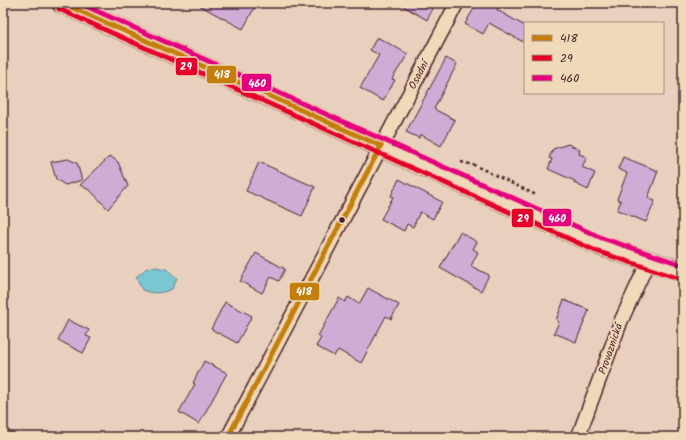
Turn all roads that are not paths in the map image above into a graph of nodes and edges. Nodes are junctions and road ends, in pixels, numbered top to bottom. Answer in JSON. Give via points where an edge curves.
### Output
{"nodes":[{"id":1,"x":62,"y":3,"type":"edge"},
{"id":2,"x":457,"y":3,"type":"edge"},
{"id":3,"x":381,"y":146,"type":"junction"},
{"id":4,"x":648,"y":262,"type":"junction"},
{"id":5,"x":683,"y":272,"type":"edge"},
{"id":6,"x":228,"y":437,"type":"edge"},
{"id":7,"x":578,"y":437,"type":"edge"}],
"edges":[{"from":1,"to":3,"type":"main road"},
{"from":2,"to":3,"type":"street","name":"Osadní"},
{"from":3,"to":4,"type":"main road","via":[[599,245]]},
{"from":3,"to":6,"type":"street","name":"Osadní"},
{"from":4,"to":5,"type":"main road"},
{"from":4,"to":7,"type":"street","name":"Provaznická","via":[[621,321]]}]}
